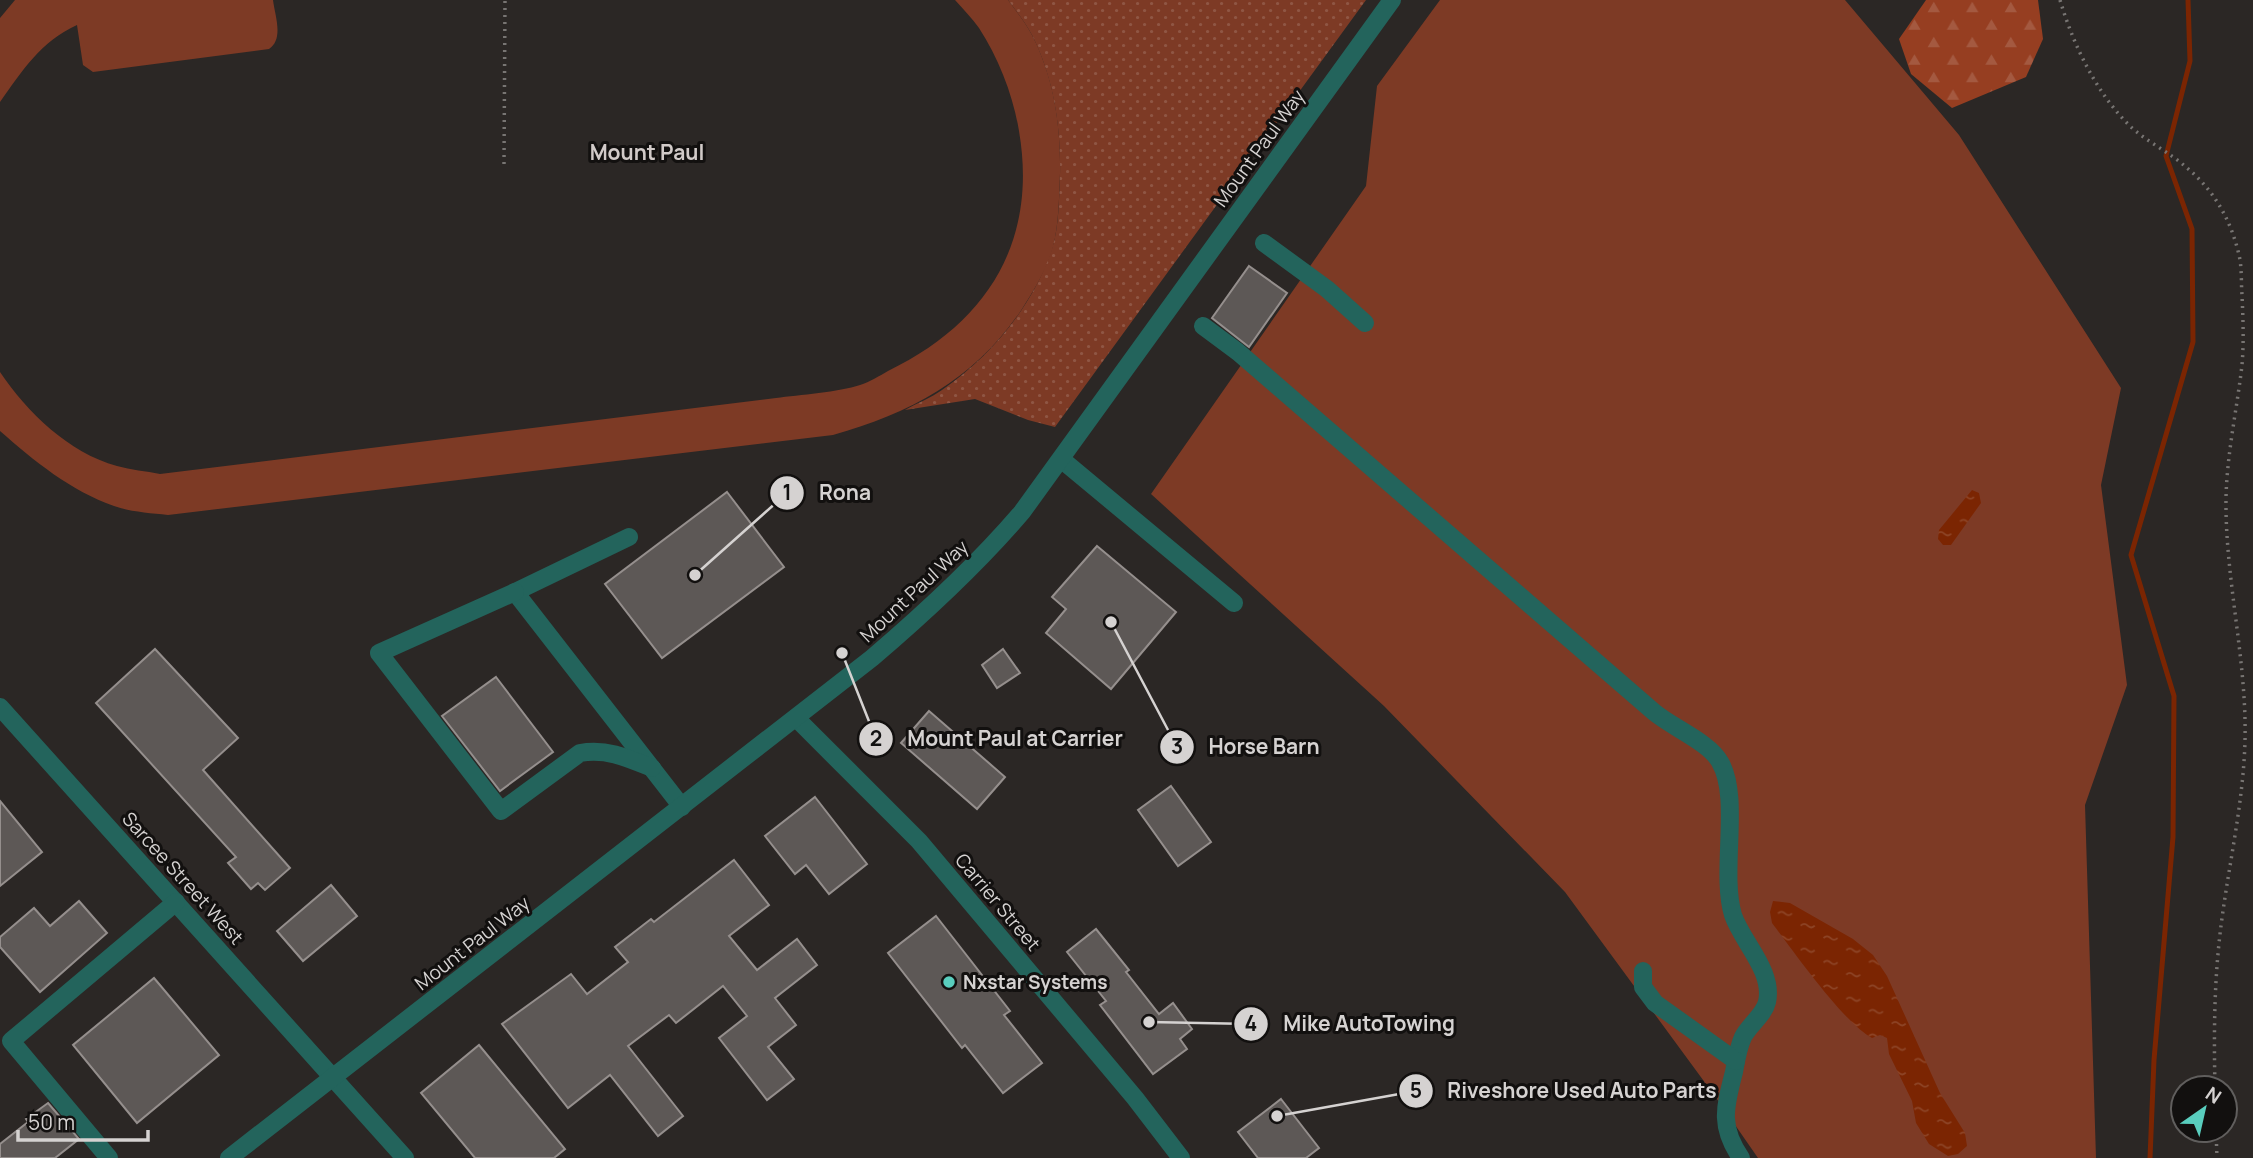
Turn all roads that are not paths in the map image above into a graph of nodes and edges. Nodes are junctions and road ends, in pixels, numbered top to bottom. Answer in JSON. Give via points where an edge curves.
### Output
{"nodes":[{"id":1,"x":1392,"y":0,"type":"edge"},
{"id":2,"x":1264,"y":243,"type":"dead end"},
{"id":3,"x":1365,"y":323,"type":"dead end"},
{"id":4,"x":1203,"y":326,"type":"dead end"},
{"id":5,"x":1060,"y":459,"type":"junction"},
{"id":6,"x":629,"y":537,"type":"dead end"},
{"id":7,"x":515,"y":592,"type":"junction"},
{"id":8,"x":1234,"y":603,"type":"dead end"},
{"id":9,"x":0,"y":707,"type":"edge"},
{"id":10,"x":796,"y":718,"type":"junction"},
{"id":11,"x":652,"y":768,"type":"junction"},
{"id":12,"x":682,"y":807,"type":"junction"},
{"id":13,"x":176,"y":902,"type":"junction"},
{"id":14,"x":1643,"y":971,"type":"dead end"},
{"id":15,"x":1736,"y":1061,"type":"junction"},
{"id":16,"x":334,"y":1077,"type":"junction"},
{"id":17,"x":109,"y":1158,"type":"edge"},
{"id":18,"x":229,"y":1158,"type":"edge"},
{"id":19,"x":405,"y":1158,"type":"edge"},
{"id":20,"x":1181,"y":1158,"type":"edge"},
{"id":21,"x":1741,"y":1158,"type":"edge"}],
"edges":[{"from":1,"to":5,"type":"street","name":"Mount Paul Way"},
{"from":2,"to":3,"type":"street"},
{"from":4,"to":15,"type":"street","via":[[1654,712],[1712,751],[1722,764],[1728,786],[1733,915],[1768,992],[1767,1003],[1742,1038]]},
{"from":5,"to":8,"type":"street"},
{"from":5,"to":10,"type":"street","name":"Mount Paul Way","via":[[1022,512],[937,603]]},
{"from":6,"to":7,"type":"street"},
{"from":7,"to":11,"type":"street"},
{"from":7,"to":11,"type":"street","via":[[379,653],[501,811],[580,753],[614,753]]},
{"from":9,"to":13,"type":"street","name":"Sarcee Street West"},
{"from":10,"to":12,"type":"street","name":"Mount Paul Way"},
{"from":10,"to":20,"type":"street","name":"Carrier Street","via":[[919,841]]},
{"from":11,"to":12,"type":"street"},
{"from":12,"to":16,"type":"street","name":"Mount Paul Way"},
{"from":13,"to":16,"type":"street","name":"Sarcee Street West"},
{"from":13,"to":17,"type":"street","via":[[10,1041]]},
{"from":14,"to":15,"type":"street","via":[[1643,987],[1655,1003]]},
{"from":15,"to":21,"type":"street","via":[[1725,1119]]},
{"from":16,"to":18,"type":"street","name":"Mount Paul Way"},
{"from":16,"to":19,"type":"street","name":"Sarcee Street West"}]}
